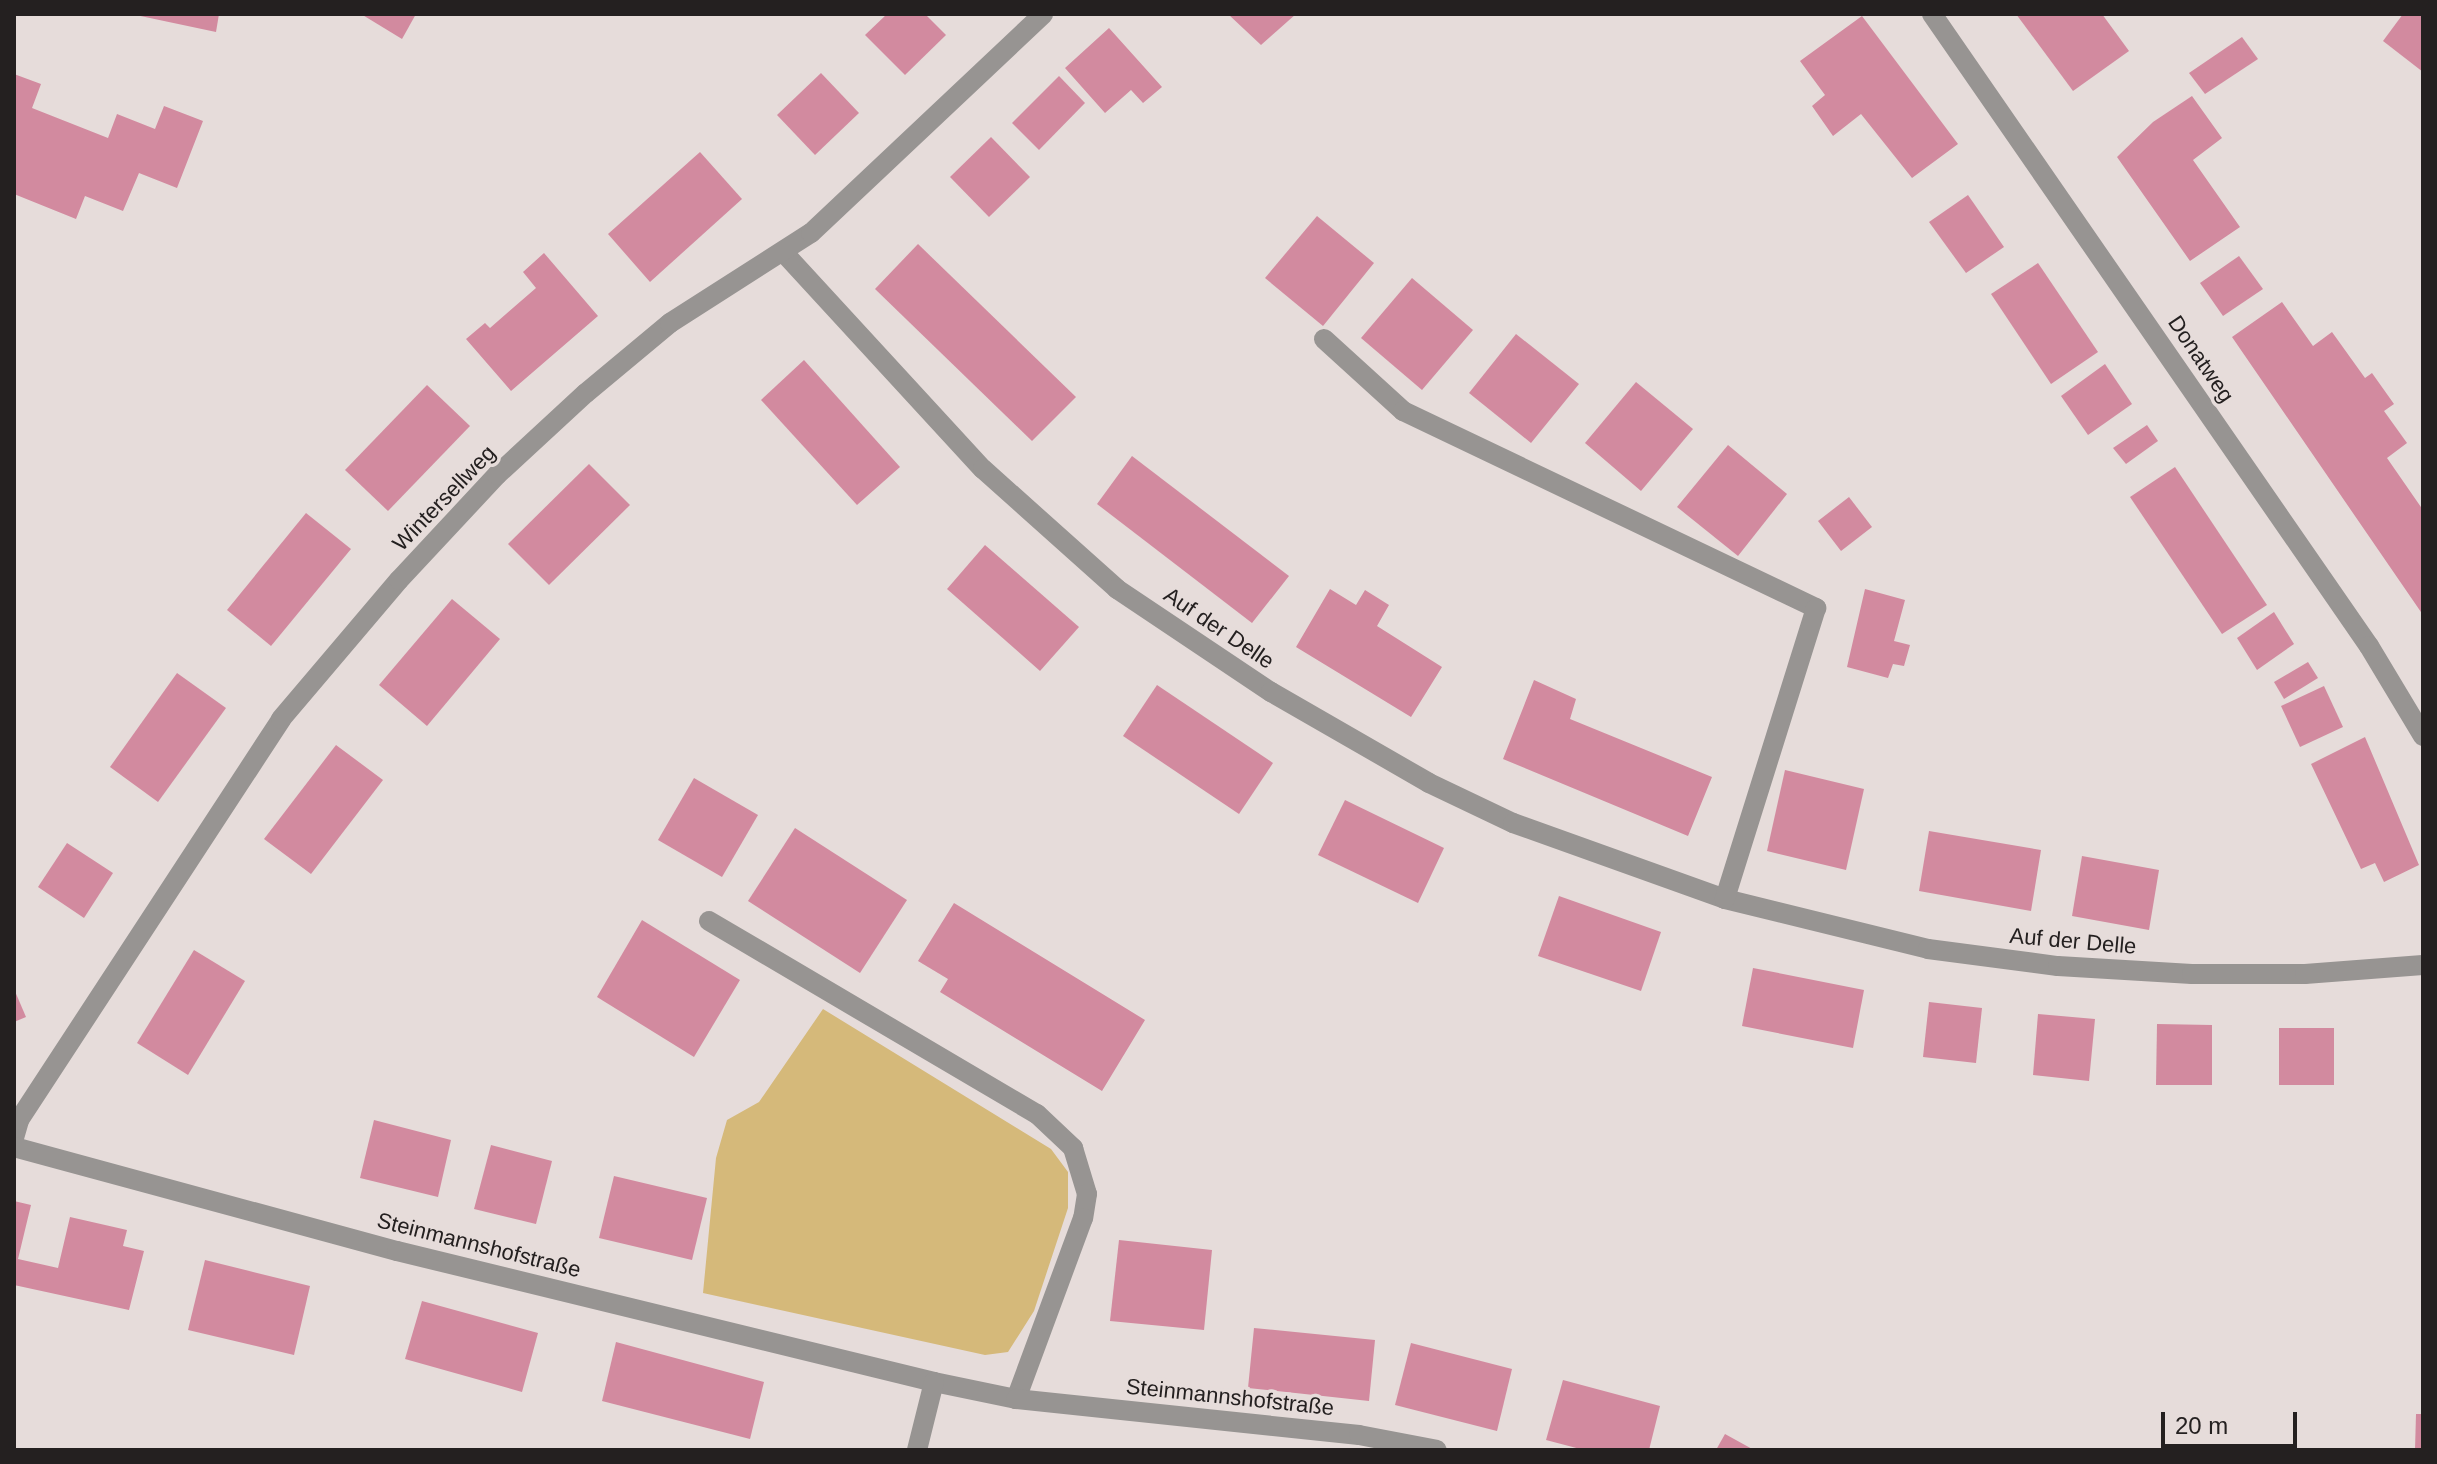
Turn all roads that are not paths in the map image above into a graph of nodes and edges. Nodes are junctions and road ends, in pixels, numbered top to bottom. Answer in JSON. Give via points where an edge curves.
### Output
{"nodes":[{"id":1,"x":1043,"y":14,"type":"edge"},
{"id":2,"x":1932,"y":14,"type":"edge"},
{"id":3,"x":785,"y":254,"type":"junction"},
{"id":4,"x":1324,"y":339,"type":"dead end"},
{"id":5,"x":2423,"y":736,"type":"edge"},
{"id":6,"x":1725,"y":899,"type":"junction"},
{"id":7,"x":709,"y":921,"type":"dead end"},
{"id":8,"x":2423,"y":965,"type":"edge"},
{"id":9,"x":14,"y":1138,"type":"edge"},
{"id":10,"x":14,"y":1147,"type":"edge"},
{"id":11,"x":934,"y":1382,"type":"junction"},
{"id":12,"x":1016,"y":1399,"type":"junction"},
{"id":13,"x":917,"y":1450,"type":"edge"},
{"id":14,"x":1437,"y":1450,"type":"edge"}],
"edges":[{"from":1,"to":3,"type":"street","name":"Wintersellweg"},
{"from":2,"to":5,"type":"street","name":"Donatweg","via":[[2360,633]]},
{"from":3,"to":6,"type":"street","name":"Auf der Delle","via":[[873,355],[1046,529],[1197,645],[1443,790],[1513,823]]},
{"from":3,"to":9,"type":"street","name":"Wintersellweg","via":[[670,323],[598,383],[497,475],[399,580],[281,719],[19,1120]]},
{"from":4,"to":6,"type":"street","via":[[1403,411],[1816,608]]},
{"from":6,"to":8,"type":"street","name":"Auf der Delle","via":[[1928,949],[2058,966],[2305,974]]},
{"from":7,"to":12,"type":"street","via":[[1037,1114],[1073,1148],[1087,1194],[1083,1218]]},
{"from":10,"to":11,"type":"street","name":"Steinmannshofstraße","via":[[397,1251]]},
{"from":11,"to":12,"type":"street","name":"Steinmannshofstraße"},
{"from":11,"to":13,"type":"street"},
{"from":12,"to":14,"type":"street","name":"Steinmannshofstraße","via":[[1359,1435]]}]}
